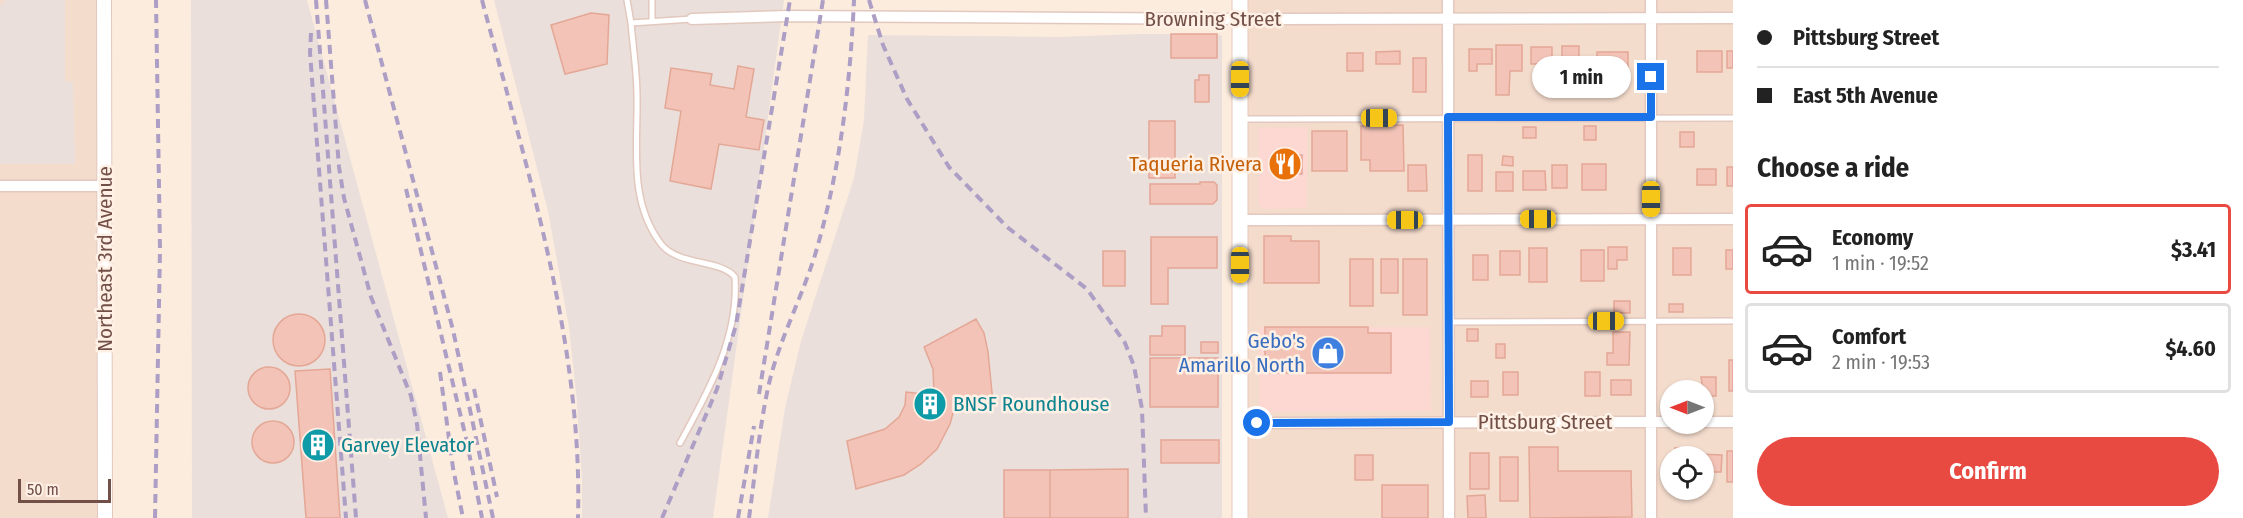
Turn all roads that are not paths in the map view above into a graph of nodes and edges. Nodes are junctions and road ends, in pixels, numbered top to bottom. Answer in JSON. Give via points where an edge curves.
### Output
{"nodes":[{"id":1,"x":104,"y":0,"type":"edge"},
{"id":2,"x":627,"y":0,"type":"edge"},
{"id":3,"x":652,"y":0,"type":"edge"},
{"id":4,"x":1240,"y":0,"type":"edge"},
{"id":5,"x":1448,"y":0,"type":"edge"},
{"id":6,"x":1651,"y":0,"type":"edge"},
{"id":7,"x":1448,"y":18,"type":"junction"},
{"id":8,"x":1651,"y":18,"type":"junction"},
{"id":9,"x":1733,"y":18,"type":"edge"},
{"id":10,"x":692,"y":19,"type":"joint"},
{"id":11,"x":1240,"y":20,"type":"junction"},
{"id":12,"x":652,"y":21,"type":"junction"},
{"id":13,"x":631,"y":23,"type":"junction"},
{"id":14,"x":1448,"y":117,"type":"junction"},
{"id":15,"x":1651,"y":117,"type":"junction"},
{"id":16,"x":1733,"y":118,"type":"edge"},
{"id":17,"x":1239,"y":119,"type":"junction"},
{"id":18,"x":0,"y":186,"type":"edge"},
{"id":19,"x":106,"y":186,"type":"junction"},
{"id":20,"x":1651,"y":219,"type":"junction"},
{"id":21,"x":1733,"y":219,"type":"edge"},
{"id":22,"x":1240,"y":220,"type":"junction"},
{"id":23,"x":1448,"y":220,"type":"junction"},
{"id":24,"x":1651,"y":321,"type":"junction"},
{"id":25,"x":1733,"y":321,"type":"edge"},
{"id":26,"x":1449,"y":322,"type":"junction"},
{"id":27,"x":1449,"y":422,"type":"junction"},
{"id":28,"x":1650,"y":422,"type":"junction"},
{"id":29,"x":1660,"y":422,"type":"edge"},
{"id":30,"x":1714,"y":422,"type":"edge"},
{"id":31,"x":1733,"y":422,"type":"edge"},
{"id":32,"x":1239,"y":423,"type":"junction"},
{"id":33,"x":680,"y":443,"type":"dead end"},
{"id":34,"x":105,"y":518,"type":"edge"},
{"id":35,"x":1240,"y":518,"type":"edge"},
{"id":36,"x":1449,"y":518,"type":"edge"},
{"id":37,"x":1651,"y":518,"type":"edge"}],
"edges":[{"from":1,"to":19,"type":"street","name":"Northeast 3rd Avenue"},
{"from":2,"to":13,"type":"lane"},
{"from":3,"to":12,"type":"lane"},
{"from":4,"to":11,"type":"main road"},
{"from":5,"to":7,"type":"street"},
{"from":6,"to":8,"type":"street"},
{"from":7,"to":8,"type":"street","name":"Browning Street"},
{"from":7,"to":11,"type":"street","name":"Browning Street"},
{"from":7,"to":14,"type":"street"},
{"from":8,"to":9,"type":"street","name":"Browning Street"},
{"from":8,"to":15,"type":"street"},
{"from":10,"to":11,"type":"street","name":"Browning Street","via":[[787,16]]},
{"from":10,"to":12,"type":"lane"},
{"from":11,"to":17,"type":"main road"},
{"from":12,"to":13,"type":"lane"},
{"from":13,"to":33,"type":"lane","via":[[638,94],[636,171],[643,209],[662,246],[690,261],[730,271],[735,277],[722,360]]},
{"from":14,"to":15,"type":"lane"},
{"from":14,"to":17,"type":"lane"},
{"from":14,"to":23,"type":"street"},
{"from":15,"to":16,"type":"lane"},
{"from":15,"to":20,"type":"street"},
{"from":17,"to":22,"type":"main road"},
{"from":18,"to":19,"type":"street"},
{"from":19,"to":34,"type":"street","name":"Northeast 3rd Avenue"},
{"from":20,"to":21,"type":"street"},
{"from":20,"to":23,"type":"street"},
{"from":20,"to":24,"type":"street"},
{"from":22,"to":23,"type":"street"},
{"from":22,"to":32,"type":"main road"},
{"from":23,"to":26,"type":"street"},
{"from":24,"to":25,"type":"lane"},
{"from":24,"to":26,"type":"lane"},
{"from":24,"to":28,"type":"street"},
{"from":26,"to":27,"type":"street"},
{"from":27,"to":28,"type":"street","name":"Pittsburg Street"},
{"from":27,"to":32,"type":"street","name":"Pittsburg Street"},
{"from":27,"to":36,"type":"street"},
{"from":28,"to":29,"type":"street","name":"Pittsburg Street"},
{"from":28,"to":37,"type":"street"},
{"from":30,"to":31,"type":"street"},
{"from":32,"to":35,"type":"main road"}]}
